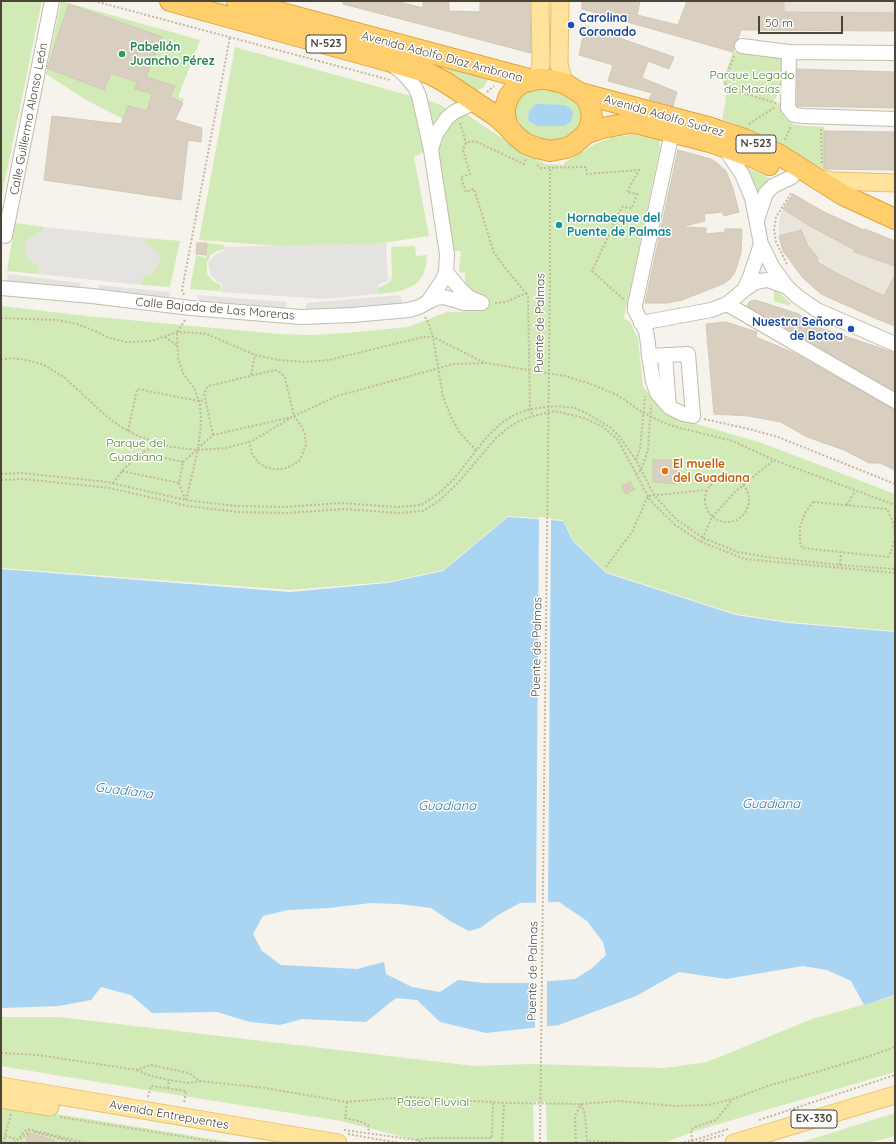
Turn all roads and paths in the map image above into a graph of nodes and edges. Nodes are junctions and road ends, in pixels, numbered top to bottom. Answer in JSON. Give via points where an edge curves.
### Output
{"nodes":[{"id":1,"x":52,"y":1,"type":"edge"},
{"id":2,"x":94,"y":1,"type":"edge"},
{"id":3,"x":170,"y":1,"type":"edge"},
{"id":4,"x":237,"y":1,"type":"edge"},
{"id":5,"x":540,"y":1,"type":"edge"},
{"id":6,"x":560,"y":1,"type":"edge"},
{"id":7,"x":230,"y":37,"type":"junction"},
{"id":8,"x":742,"y":46,"type":"joint"},
{"id":9,"x":789,"y":52,"type":"junction"},
{"id":10,"x":895,"y":53,"type":"edge"},
{"id":11,"x":388,"y":61,"type":"junction"},
{"id":12,"x":534,"y":80,"type":"junction"},
{"id":13,"x":392,"y":81,"type":"dead end"},
{"id":14,"x":572,"y":88,"type":"junction"},
{"id":15,"x":467,"y":106,"type":"joint"},
{"id":16,"x":895,"y":119,"type":"edge"},
{"id":17,"x":793,"y":122,"type":"dead end"},
{"id":18,"x":749,"y":124,"type":"dead end"},
{"id":19,"x":508,"y":127,"type":"junction"},
{"id":20,"x":814,"y":128,"type":"dead end"},
{"id":21,"x":672,"y":132,"type":"junction"},
{"id":22,"x":587,"y":133,"type":"junction"},
{"id":23,"x":466,"y":143,"type":"junction"},
{"id":24,"x":722,"y":146,"type":"junction"},
{"id":25,"x":782,"y":146,"type":"dead end"},
{"id":26,"x":431,"y":150,"type":"junction"},
{"id":27,"x":550,"y":159,"type":"junction"},
{"id":28,"x":818,"y":170,"type":"junction"},
{"id":29,"x":792,"y":177,"type":"junction"},
{"id":30,"x":895,"y":183,"type":"edge"},
{"id":31,"x":895,"y":219,"type":"edge"},
{"id":32,"x":757,"y":220,"type":"junction"},
{"id":33,"x":895,"y":233,"type":"edge"},
{"id":34,"x":5,"y":236,"type":"dead end"},
{"id":35,"x":761,"y":244,"type":"junction"},
{"id":36,"x":446,"y":272,"type":"junction"},
{"id":37,"x":788,"y":287,"type":"junction"},
{"id":38,"x":1,"y":288,"type":"edge"},
{"id":39,"x":744,"y":290,"type":"junction"},
{"id":40,"x":526,"y":293,"type":"junction"},
{"id":41,"x":482,"y":303,"type":"junction"},
{"id":42,"x":727,"y":304,"type":"junction"},
{"id":43,"x":424,"y":305,"type":"junction"},
{"id":44,"x":635,"y":306,"type":"junction"},
{"id":45,"x":191,"y":308,"type":"junction"},
{"id":46,"x":1,"y":318,"type":"edge"},
{"id":47,"x":641,"y":323,"type":"junction"},
{"id":48,"x":177,"y":332,"type":"junction"},
{"id":49,"x":165,"y":337,"type":"junction"},
{"id":50,"x":433,"y":337,"type":"junction"},
{"id":51,"x":895,"y":344,"type":"edge"},
{"id":52,"x":177,"y":345,"type":"junction"},
{"id":53,"x":255,"y":355,"type":"junction"},
{"id":54,"x":665,"y":355,"type":"junction"},
{"id":55,"x":649,"y":356,"type":"junction"},
{"id":56,"x":1,"y":360,"type":"edge"},
{"id":57,"x":486,"y":363,"type":"junction"},
{"id":58,"x":439,"y":368,"type":"junction"},
{"id":59,"x":528,"y":370,"type":"junction"},
{"id":60,"x":251,"y":375,"type":"junction"},
{"id":61,"x":657,"y":393,"type":"junction"},
{"id":62,"x":205,"y":400,"type":"junction"},
{"id":63,"x":895,"y":401,"type":"edge"},
{"id":64,"x":199,"y":402,"type":"junction"},
{"id":65,"x":669,"y":407,"type":"junction"},
{"id":66,"x":530,"y":409,"type":"junction"},
{"id":67,"x":294,"y":416,"type":"junction"},
{"id":68,"x":533,"y":416,"type":"junction"},
{"id":69,"x":693,"y":416,"type":"junction"},
{"id":70,"x":650,"y":417,"type":"junction"},
{"id":71,"x":128,"y":431,"type":"junction"},
{"id":72,"x":213,"y":435,"type":"junction"},
{"id":73,"x":249,"y":442,"type":"junction"},
{"id":74,"x":160,"y":444,"type":"junction"},
{"id":75,"x":198,"y":450,"type":"junction"},
{"id":76,"x":476,"y":450,"type":"junction"},
{"id":77,"x":142,"y":453,"type":"junction"},
{"id":78,"x":774,"y":460,"type":"junction"},
{"id":79,"x":184,"y":462,"type":"junction"},
{"id":80,"x":641,"y":470,"type":"junction"},
{"id":81,"x":122,"y":471,"type":"junction"},
{"id":82,"x":1,"y":474,"type":"edge"},
{"id":83,"x":636,"y":474,"type":"junction"},
{"id":84,"x":1,"y":480,"type":"edge"},
{"id":85,"x":113,"y":483,"type":"junction"},
{"id":86,"x":179,"y":483,"type":"junction"},
{"id":87,"x":895,"y":484,"type":"edge"},
{"id":88,"x":744,"y":485,"type":"junction"},
{"id":89,"x":706,"y":490,"type":"junction"},
{"id":90,"x":855,"y":491,"type":"junction"},
{"id":91,"x":654,"y":495,"type":"junction"},
{"id":92,"x":648,"y":496,"type":"junction"},
{"id":93,"x":186,"y":500,"type":"junction"},
{"id":94,"x":847,"y":505,"type":"junction"},
{"id":95,"x":895,"y":505,"type":"edge"},
{"id":96,"x":712,"y":517,"type":"junction"},
{"id":97,"x":703,"y":538,"type":"junction"},
{"id":98,"x":701,"y":542,"type":"junction"},
{"id":99,"x":841,"y":552,"type":"junction"},
{"id":100,"x":840,"y":565,"type":"junction"},
{"id":101,"x":606,"y":567,"type":"dead end"},
{"id":102,"x":895,"y":569,"type":"edge"},
{"id":103,"x":895,"y":573,"type":"edge"},
{"id":104,"x":895,"y":1046,"type":"edge"},
{"id":105,"x":1,"y":1053,"type":"edge"},
{"id":106,"x":137,"y":1070,"type":"junction"},
{"id":107,"x":895,"y":1076,"type":"edge"},
{"id":108,"x":169,"y":1080,"type":"junction"},
{"id":109,"x":200,"y":1081,"type":"junction"},
{"id":110,"x":1,"y":1086,"type":"edge"},
{"id":111,"x":168,"y":1088,"type":"junction"},
{"id":112,"x":895,"y":1095,"type":"edge"},
{"id":113,"x":148,"y":1098,"type":"dead end"},
{"id":114,"x":733,"y":1099,"type":"junction"},
{"id":115,"x":347,"y":1102,"type":"junction"},
{"id":116,"x":493,"y":1102,"type":"junction"},
{"id":117,"x":504,"y":1103,"type":"junction"},
{"id":118,"x":6,"y":1104,"type":"edge"},
{"id":119,"x":183,"y":1104,"type":"dead end"},
{"id":120,"x":581,"y":1104,"type":"junction"},
{"id":121,"x":895,"y":1104,"type":"edge"},
{"id":122,"x":59,"y":1116,"type":"dead end"},
{"id":123,"x":756,"y":1121,"type":"dead end"},
{"id":124,"x":369,"y":1134,"type":"dead end"},
{"id":125,"x":734,"y":1135,"type":"edge"},
{"id":126,"x":5,"y":1136,"type":"junction"},
{"id":127,"x":17,"y":1140,"type":"junction"},
{"id":128,"x":417,"y":1140,"type":"dead end"},
{"id":129,"x":692,"y":1141,"type":"junction"},
{"id":130,"x":3,"y":1143,"type":"edge"},
{"id":131,"x":14,"y":1143,"type":"edge"},
{"id":132,"x":78,"y":1143,"type":"edge"},
{"id":133,"x":87,"y":1143,"type":"edge"},
{"id":134,"x":223,"y":1143,"type":"edge"},
{"id":135,"x":274,"y":1143,"type":"edge"},
{"id":136,"x":338,"y":1143,"type":"edge"},
{"id":137,"x":502,"y":1143,"type":"edge"},
{"id":138,"x":540,"y":1143,"type":"edge"},
{"id":139,"x":576,"y":1143,"type":"edge"},
{"id":140,"x":635,"y":1143,"type":"edge"},
{"id":141,"x":680,"y":1143,"type":"edge"},
{"id":142,"x":770,"y":1143,"type":"edge"}],
"edges":[{"from":1,"to":34,"type":"street","name":"Calle Guillermo Alonso León"},
{"from":2,"to":7,"type":"path"},
{"from":3,"to":11,"type":"highway","name":"Avenida Adolfo Díaz Ambrona","number":"N-523"},
{"from":4,"to":12,"type":"highway","name":"Avenida Adolfo Díaz Ambrona","number":"N-523","via":[[497,80]]},
{"from":5,"to":12,"type":"main road","via":[[541,64]]},
{"from":6,"to":14,"type":"main road","via":[[559,64]]},
{"from":7,"to":13,"type":"path"},
{"from":7,"to":45,"type":"path","via":[[182,290]]},
{"from":8,"to":9,"type":"street"},
{"from":8,"to":18,"type":"path","via":[[736,50],[725,80],[726,88],[779,104]]},
{"from":9,"to":10,"type":"street"},
{"from":9,"to":16,"type":"street","via":[[788,108],[794,115]]},
{"from":11,"to":19,"type":"highway","name":"Avenida Adolfo Díaz Ambrona","number":"N-523","via":[[428,73],[445,82]]},
{"from":11,"to":26,"type":"street","via":[[415,87]]},
{"from":12,"to":14,"type":"highway","number":"N-523","via":[[546,79]]},
{"from":12,"to":19,"type":"highway","via":[[522,83],[509,96],[505,107]]},
{"from":14,"to":22,"type":"highway","via":[[587,99],[590,107],[592,117]]},
{"from":14,"to":28,"type":"highway","name":"Avenida Adolfo Suárez","number":"N-523","via":[[744,139]]},
{"from":15,"to":23,"type":"path","via":[[459,120]]},
{"from":15,"to":26,"type":"street","via":[[447,118],[436,134]]},
{"from":17,"to":25,"type":"path"},
{"from":19,"to":27,"type":"highway","number":"N-523","via":[[526,144],[537,148]]},
{"from":20,"to":28,"type":"path","via":[[821,128]]},
{"from":21,"to":22,"type":"highway","name":"Avenida Adolfo Suárez","number":"N-523","via":[[629,123]]},
{"from":21,"to":24,"type":"highway","name":"Avenida Adolfo Suárez","number":"N-523"},
{"from":21,"to":44,"type":"street"},
{"from":22,"to":27,"type":"highway","number":"N-523"},
{"from":23,"to":27,"type":"path","via":[[477,142],[524,164],[527,159],[541,168]]},
{"from":23,"to":40,"type":"path","via":[[463,150],[470,174],[461,177],[466,192],[474,189],[494,253]]},
{"from":24,"to":29,"type":"highway","name":"Avenida Adolfo Suárez","number":"N-523","via":[[755,158]]},
{"from":24,"to":32,"type":"street","via":[[742,174],[752,198]]},
{"from":26,"to":36,"type":"street","via":[[447,254]]},
{"from":27,"to":44,"type":"path","via":[[586,167],[586,174],[639,170],[627,192],[637,194],[632,208],[622,207],[592,271],[628,304]]},
{"from":27,"to":138,"type":"path","name":"Puente de Palmas","bridge":true},
{"from":28,"to":30,"type":"main road","via":[[833,181]]},
{"from":28,"to":31,"type":"highway","name":"Avenida Adolfo Suárez","number":"N-523","via":[[843,195]]},
{"from":29,"to":32,"type":"street","via":[[773,186],[766,193]]},
{"from":29,"to":33,"type":"highway","name":"Avenida Adolfo Suárez","number":"N-523","via":[[835,206]]},
{"from":32,"to":35,"type":"street"},
{"from":35,"to":37,"type":"street","via":[[773,268]]},
{"from":35,"to":39,"type":"street"},
{"from":36,"to":41,"type":"street","via":[[470,298]]},
{"from":36,"to":43,"type":"street"},
{"from":37,"to":39,"type":"street","via":[[760,280]]},
{"from":37,"to":51,"type":"street","via":[[816,310]]},
{"from":38,"to":45,"type":"street","name":"Calle Bajada de Las Moreras"},
{"from":39,"to":42,"type":"street"},
{"from":40,"to":41,"type":"path","via":[[506,302]]},
{"from":40,"to":59,"type":"path"},
{"from":41,"to":43,"type":"street","name":"Calle Bajada de Las Moreras","via":[[464,303],[444,297],[436,298]]},
{"from":42,"to":47,"type":"street","via":[[711,310]]},
{"from":42,"to":63,"type":"street"},
{"from":43,"to":45,"type":"street","name":"Calle Bajada de Las Moreras","via":[[409,310],[301,317]]},
{"from":43,"to":50,"type":"path"},
{"from":44,"to":47,"type":"street"},
{"from":45,"to":48,"type":"path"},
{"from":46,"to":49,"type":"path","via":[[57,320],[127,342],[152,341]]},
{"from":47,"to":55,"type":"street","via":[[646,331]]},
{"from":48,"to":49,"type":"path"},
{"from":48,"to":52,"type":"path"},
{"from":48,"to":53,"type":"path","via":[[207,334]]},
{"from":49,"to":52,"type":"path"},
{"from":50,"to":53,"type":"path","via":[[423,337],[329,360],[306,362]]},
{"from":50,"to":57,"type":"path"},
{"from":50,"to":58,"type":"path"},
{"from":52,"to":64,"type":"path","via":[[183,373],[194,388]]},
{"from":53,"to":60,"type":"path"},
{"from":54,"to":55,"type":"street"},
{"from":54,"to":65,"type":"street"},
{"from":54,"to":69,"type":"street","via":[[688,354]]},
{"from":55,"to":61,"type":"street"},
{"from":56,"to":71,"type":"path","via":[[26,360],[53,370]]},
{"from":57,"to":58,"type":"path","via":[[454,364]]},
{"from":57,"to":59,"type":"path"},
{"from":58,"to":67,"type":"path","via":[[337,396]]},
{"from":58,"to":76,"type":"path","via":[[443,397],[452,418],[460,433]]},
{"from":59,"to":66,"type":"path"},
{"from":59,"to":70,"type":"path","via":[[591,384],[617,395]]},
{"from":60,"to":62,"type":"path","via":[[208,386],[204,393]]},
{"from":60,"to":67,"type":"path","via":[[275,370],[281,373],[285,378]]},
{"from":61,"to":65,"type":"street"},
{"from":61,"to":70,"type":"path","via":[[653,394]]},
{"from":62,"to":64,"type":"path"},
{"from":62,"to":72,"type":"path"},
{"from":64,"to":71,"type":"path","via":[[137,389]]},
{"from":64,"to":75,"type":"path","via":[[201,424]]},
{"from":65,"to":69,"type":"street"},
{"from":66,"to":68,"type":"path"},
{"from":66,"to":76,"type":"path","via":[[500,424]]},
{"from":66,"to":80,"type":"path","via":[[557,406],[575,408],[588,414],[619,436]]},
{"from":67,"to":72,"type":"path"},
{"from":67,"to":73,"type":"path"},
{"from":67,"to":73,"type":"path","via":[[302,427],[306,444],[301,457],[291,466],[274,470],[265,467],[252,454]]},
{"from":68,"to":83,"type":"path","via":[[555,412],[584,418],[602,427],[618,440]]},
{"from":68,"to":84,"type":"path","via":[[519,421],[496,438],[456,485],[423,512],[344,509],[287,513],[238,512],[188,506],[109,488],[23,479]]},
{"from":69,"to":87,"type":"path","via":[[778,437]]},
{"from":70,"to":78,"type":"path","via":[[676,427],[733,441]]},
{"from":70,"to":80,"type":"path","via":[[648,450]]},
{"from":71,"to":74,"type":"path"},
{"from":72,"to":75,"type":"path"},
{"from":73,"to":75,"type":"path","via":[[226,448]]},
{"from":74,"to":75,"type":"path"},
{"from":74,"to":77,"type":"path"},
{"from":75,"to":79,"type":"path"},
{"from":75,"to":93,"type":"path"},
{"from":76,"to":93,"type":"path","via":[[454,479],[421,505],[398,507],[342,503],[285,507],[236,506]]},
{"from":77,"to":79,"type":"path"},
{"from":77,"to":81,"type":"path"},
{"from":78,"to":88,"type":"path"},
{"from":78,"to":90,"type":"path"},
{"from":79,"to":86,"type":"path"},
{"from":80,"to":83,"type":"path"},
{"from":80,"to":91,"type":"path"},
{"from":81,"to":85,"type":"path"},
{"from":81,"to":86,"type":"path"},
{"from":82,"to":85,"type":"path","via":[[21,473]]},
{"from":83,"to":92,"type":"path"},
{"from":85,"to":93,"type":"path"},
{"from":86,"to":93,"type":"path"},
{"from":88,"to":89,"type":"path","via":[[738,480],[723,478],[710,484]]},
{"from":88,"to":96,"type":"path"},
{"from":88,"to":96,"type":"path","via":[[749,498],[748,506],[740,518],[726,522]]},
{"from":89,"to":91,"type":"path"},
{"from":89,"to":96,"type":"path","via":[[705,505]]},
{"from":90,"to":94,"type":"path"},
{"from":90,"to":95,"type":"path"},
{"from":91,"to":92,"type":"path"},
{"from":91,"to":97,"type":"path","via":[[676,519]]},
{"from":92,"to":98,"type":"path","via":[[675,525]]},
{"from":92,"to":101,"type":"path","via":[[632,532]]},
{"from":94,"to":99,"type":"path","via":[[813,502],[804,513],[800,527],[802,548]]},
{"from":94,"to":99,"type":"path","via":[[887,509],[893,522],[894,538],[888,557]]},
{"from":96,"to":97,"type":"path"},
{"from":97,"to":98,"type":"path"},
{"from":97,"to":100,"type":"path","via":[[738,552]]},
{"from":98,"to":103,"type":"path","via":[[746,559]]},
{"from":99,"to":100,"type":"path"},
{"from":100,"to":102,"type":"path"},
{"from":104,"to":114,"type":"path"},
{"from":105,"to":106,"type":"path","via":[[38,1055]]},
{"from":106,"to":108,"type":"path"},
{"from":106,"to":109,"type":"path","via":[[151,1065],[189,1073]]},
{"from":107,"to":123,"type":"path"},
{"from":108,"to":109,"type":"path","via":[[189,1083]]},
{"from":108,"to":111,"type":"path"},
{"from":109,"to":115,"type":"path","via":[[265,1088]]},
{"from":110,"to":136,"type":"main road","name":"Avenida Entrepuentes"},
{"from":111,"to":113,"type":"path","via":[[151,1086]]},
{"from":111,"to":119,"type":"path","via":[[186,1091]]},
{"from":112,"to":125,"type":"main road","number":"EX-330"},
{"from":114,"to":120,"type":"path","via":[[708,1105],[676,1106],[619,1101]]},
{"from":114,"to":129,"type":"path","via":[[716,1120],[691,1130]]},
{"from":115,"to":116,"type":"path","via":[[407,1097]]},
{"from":115,"to":124,"type":"path","via":[[345,1118],[368,1125]]},
{"from":116,"to":117,"type":"path"},
{"from":116,"to":128,"type":"path","via":[[492,1138]]},
{"from":117,"to":120,"type":"path"},
{"from":117,"to":137,"type":"path"},
{"from":118,"to":126,"type":"path"},
{"from":118,"to":135,"type":"main road","name":"Avenida Entrepuentes"},
{"from":120,"to":139,"type":"path","via":[[575,1116]]},
{"from":120,"to":140,"type":"path","via":[[585,1114],[587,1141]]},
{"from":121,"to":142,"type":"main road","number":"EX-330"},
{"from":122,"to":134,"type":"path"},
{"from":125,"to":129,"type":"path"},
{"from":126,"to":127,"type":"path"},
{"from":126,"to":130,"type":"path"},
{"from":127,"to":131,"type":"path"},
{"from":127,"to":132,"type":"path","via":[[29,1131]]},
{"from":127,"to":133,"type":"path","via":[[27,1129]]},
{"from":129,"to":141,"type":"path"}]}
